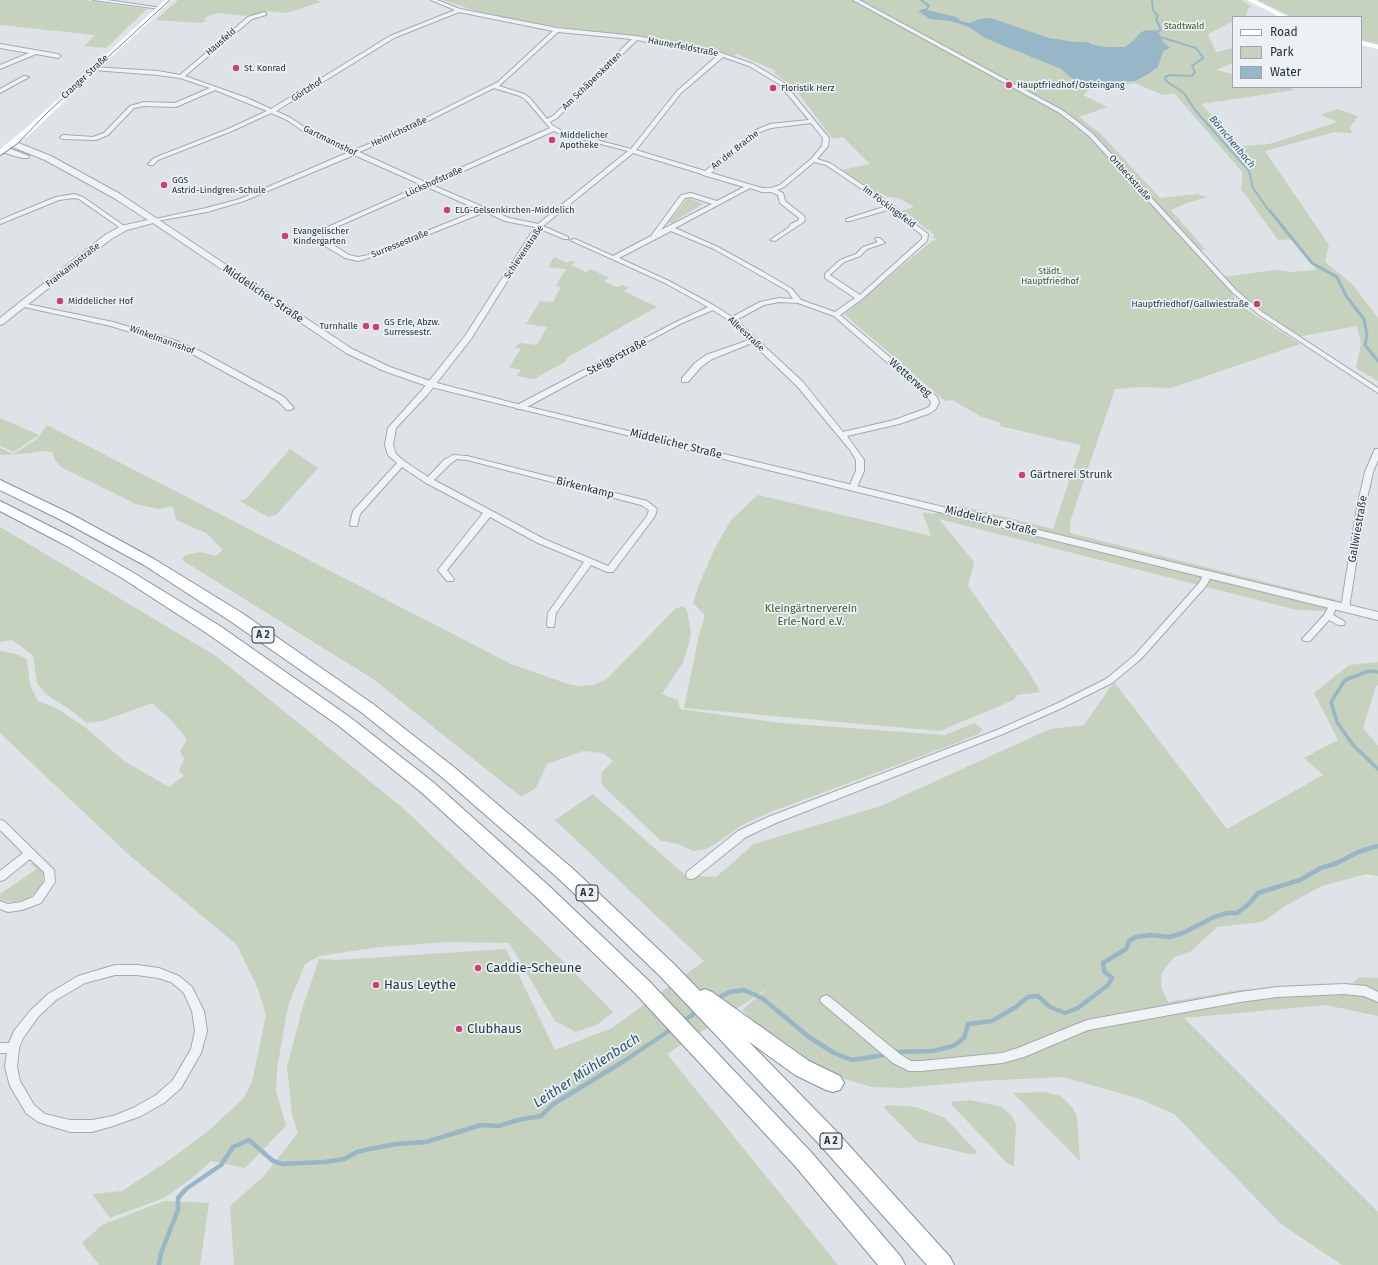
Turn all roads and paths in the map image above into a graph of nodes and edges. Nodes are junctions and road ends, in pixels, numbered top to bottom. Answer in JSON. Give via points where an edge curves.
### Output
{"nodes":[{"id":1,"x":95,"y":0,"type":"edge"},
{"id":2,"x":169,"y":0,"type":"edge"},
{"id":3,"x":433,"y":0,"type":"edge"},
{"id":4,"x":855,"y":0,"type":"edge"},
{"id":5,"x":1250,"y":0,"type":"edge"},
{"id":6,"x":160,"y":8,"type":"junction"},
{"id":7,"x":459,"y":10,"type":"junction"},
{"id":8,"x":264,"y":14,"type":"dead end"},
{"id":9,"x":1283,"y":16,"type":"edge"},
{"id":10,"x":557,"y":30,"type":"junction"},
{"id":11,"x":636,"y":38,"type":"junction"},
{"id":12,"x":1362,"y":43,"type":"edge"},
{"id":13,"x":0,"y":46,"type":"edge"},
{"id":14,"x":1378,"y":47,"type":"edge"},
{"id":15,"x":35,"y":52,"type":"junction"},
{"id":16,"x":722,"y":54,"type":"junction"},
{"id":17,"x":58,"y":56,"type":"dead end"},
{"id":18,"x":0,"y":67,"type":"edge"},
{"id":19,"x":94,"y":68,"type":"junction"},
{"id":20,"x":26,"y":77,"type":"dead end"},
{"id":21,"x":181,"y":77,"type":"junction"},
{"id":22,"x":494,"y":86,"type":"junction"},
{"id":23,"x":215,"y":88,"type":"junction"},
{"id":24,"x":0,"y":91,"type":"edge"},
{"id":25,"x":271,"y":111,"type":"junction"},
{"id":26,"x":547,"y":121,"type":"junction"},
{"id":27,"x":813,"y":121,"type":"junction"},
{"id":28,"x":553,"y":129,"type":"junction"},
{"id":29,"x":63,"y":137,"type":"dead end"},
{"id":30,"x":0,"y":141,"type":"edge"},
{"id":31,"x":13,"y":144,"type":"junction"},
{"id":32,"x":2,"y":151,"type":"edge"},
{"id":33,"x":632,"y":151,"type":"junction"},
{"id":34,"x":353,"y":152,"type":"junction"},
{"id":35,"x":813,"y":160,"type":"junction"},
{"id":36,"x":151,"y":164,"type":"dead end"},
{"id":37,"x":67,"y":168,"type":"junction"},
{"id":38,"x":705,"y":174,"type":"junction"},
{"id":39,"x":428,"y":185,"type":"junction"},
{"id":40,"x":748,"y":187,"type":"junction"},
{"id":41,"x":772,"y":190,"type":"junction"},
{"id":42,"x":717,"y":203,"type":"junction"},
{"id":43,"x":892,"y":207,"type":"junction"},
{"id":44,"x":485,"y":210,"type":"junction"},
{"id":45,"x":848,"y":220,"type":"dead end"},
{"id":46,"x":152,"y":221,"type":"junction"},
{"id":47,"x":0,"y":222,"type":"edge"},
{"id":48,"x":539,"y":226,"type":"junction"},
{"id":49,"x":124,"y":228,"type":"junction"},
{"id":50,"x":670,"y":228,"type":"junction"},
{"id":51,"x":317,"y":237,"type":"joint"},
{"id":52,"x":653,"y":237,"type":"junction"},
{"id":53,"x":774,"y":240,"type":"dead end"},
{"id":54,"x":878,"y":240,"type":"dead end"},
{"id":55,"x":614,"y":258,"type":"junction"},
{"id":56,"x":860,"y":298,"type":"junction"},
{"id":57,"x":799,"y":302,"type":"junction"},
{"id":58,"x":22,"y":305,"type":"junction"},
{"id":59,"x":713,"y":307,"type":"junction"},
{"id":60,"x":836,"y":315,"type":"junction"},
{"id":61,"x":732,"y":320,"type":"junction"},
{"id":62,"x":0,"y":322,"type":"edge"},
{"id":63,"x":754,"y":340,"type":"junction"},
{"id":64,"x":685,"y":380,"type":"dead end"},
{"id":65,"x":430,"y":384,"type":"junction"},
{"id":66,"x":1378,"y":391,"type":"edge"},
{"id":67,"x":520,"y":407,"type":"junction"},
{"id":68,"x":290,"y":408,"type":"dead end"},
{"id":69,"x":842,"y":435,"type":"junction"},
{"id":70,"x":1378,"y":451,"type":"edge"},
{"id":71,"x":400,"y":463,"type":"junction"},
{"id":72,"x":429,"y":481,"type":"junction"},
{"id":73,"x":0,"y":484,"type":"edge"},
{"id":74,"x":853,"y":487,"type":"junction"},
{"id":75,"x":0,"y":505,"type":"edge"},
{"id":76,"x":489,"y":512,"type":"junction"},
{"id":77,"x":354,"y":524,"type":"dead end"},
{"id":78,"x":590,"y":561,"type":"junction"},
{"id":79,"x":1208,"y":575,"type":"junction"},
{"id":80,"x":450,"y":579,"type":"dead end"},
{"id":81,"x":1333,"y":606,"type":"junction"},
{"id":82,"x":1345,"y":608,"type":"junction"},
{"id":83,"x":1328,"y":616,"type":"junction"},
{"id":84,"x":1378,"y":616,"type":"edge"},
{"id":85,"x":1341,"y":623,"type":"dead end"},
{"id":86,"x":551,"y":625,"type":"dead end"},
{"id":87,"x":1307,"y":639,"type":"dead end"},
{"id":88,"x":0,"y":824,"type":"edge"},
{"id":89,"x":30,"y":853,"type":"junction"},
{"id":90,"x":691,"y":875,"type":"dead end"},
{"id":91,"x":0,"y":877,"type":"edge"},
{"id":92,"x":0,"y":905,"type":"edge"},
{"id":93,"x":1378,"y":997,"type":"edge"},
{"id":94,"x":826,"y":1000,"type":"dead end"},
{"id":95,"x":721,"y":1017,"type":"junction"},
{"id":96,"x":0,"y":1048,"type":"edge"},
{"id":97,"x":12,"y":1048,"type":"junction"},
{"id":98,"x":833,"y":1083,"type":"dead end"},
{"id":99,"x":893,"y":1265,"type":"edge"},
{"id":100,"x":942,"y":1265,"type":"edge"}],
"edges":[{"from":1,"to":6,"type":"street"},
{"from":2,"to":6,"type":"main road","name":"Cranger Straße"},
{"from":3,"to":7,"type":"street","name":"Haunerfeldstraße"},
{"from":4,"to":66,"type":"street","name":"Ortbeckstraße","via":[[1054,108],[1075,122],[1091,135],[1234,291],[1260,313]]},
{"from":5,"to":9,"type":"main road"},
{"from":6,"to":19,"type":"main road","name":"Cranger Straße"},
{"from":7,"to":10,"type":"street","name":"Haunerfeldstraße"},
{"from":7,"to":25,"type":"street","name":"Görtzhof","via":[[392,37]]},
{"from":8,"to":21,"type":"street","name":"Hausfeld","via":[[250,18]]},
{"from":10,"to":11,"type":"street","name":"Haunerfeldstraße"},
{"from":10,"to":22,"type":"street","name":"Heinrichstraße"},
{"from":11,"to":16,"type":"street","name":"Haunerfeldstraße"},
{"from":11,"to":26,"type":"street","name":"Am Schäperskotten"},
{"from":12,"to":14,"type":"main road"},
{"from":13,"to":15,"type":"street"},
{"from":15,"to":17,"type":"street"},
{"from":15,"to":18,"type":"street"},
{"from":16,"to":27,"type":"street","name":"Haunerfeldstraße","via":[[751,65],[781,83]]},
{"from":16,"to":33,"type":"street","name":"Schievenstraße","via":[[679,92]]},
{"from":19,"to":21,"type":"street","name":"Gartmannshof"},
{"from":19,"to":31,"type":"main road","name":"Cranger Straße"},
{"from":20,"to":24,"type":"street"},
{"from":21,"to":23,"type":"street","name":"Gartmannshof"},
{"from":22,"to":26,"type":"street","via":[[522,95]]},
{"from":22,"to":34,"type":"street","name":"Heinrichstraße","via":[[400,133]]},
{"from":23,"to":25,"type":"street","name":"Gartmannshof"},
{"from":23,"to":29,"type":"street","via":[[176,106],[144,104],[132,107],[106,134],[94,139]]},
{"from":25,"to":34,"type":"street","name":"Gartmannshof"},
{"from":25,"to":36,"type":"street","name":"Görtzhof","via":[[156,159]]},
{"from":26,"to":28,"type":"street"},
{"from":27,"to":35,"type":"street","name":"Haunerfeldstraße","via":[[826,138],[825,146]]},
{"from":27,"to":38,"type":"street","name":"An der Brache","via":[[770,126],[758,131]]},
{"from":28,"to":33,"type":"street"},
{"from":28,"to":39,"type":"street","name":"Lückshofstraße"},
{"from":30,"to":31,"type":"main road"},
{"from":31,"to":32,"type":"main road","name":"Cranger Straße"},
{"from":31,"to":37,"type":"street","name":"Middelicher Straße"},
{"from":32,"to":37,"type":"street","name":"Middelicher Straße"},
{"from":33,"to":38,"type":"street"},
{"from":33,"to":48,"type":"street","name":"Schievenstraße"},
{"from":34,"to":39,"type":"street","name":"Gartmannshof"},
{"from":34,"to":46,"type":"street","name":"Heinrichstraße","via":[[227,205]]},
{"from":35,"to":41,"type":"street","name":"Haunerfeldstraße","via":[[782,186]]},
{"from":35,"to":43,"type":"street","name":"Im Föckingsfeld","via":[[828,164]]},
{"from":37,"to":46,"type":"street","name":"Middelicher Straße","via":[[117,196]]},
{"from":38,"to":40,"type":"street"},
{"from":39,"to":44,"type":"street","name":"Gartmannshof"},
{"from":39,"to":51,"type":"street","name":"Lückshofstraße","via":[[323,231]]},
{"from":40,"to":41,"type":"street"},
{"from":40,"to":42,"type":"street"},
{"from":41,"to":53,"type":"street","via":[[781,194],[782,202],[802,217],[802,221],[793,224],[791,229]]},
{"from":42,"to":50,"type":"street"},
{"from":42,"to":52,"type":"street","via":[[691,195],[683,196]]},
{"from":43,"to":45,"type":"street"},
{"from":43,"to":56,"type":"street","name":"Im Föckingsfeld","via":[[925,234],[925,240]]},
{"from":44,"to":48,"type":"street","name":"Gartmannshof","via":[[507,220]]},
{"from":44,"to":51,"type":"street","name":"Surressestraße","via":[[358,259],[346,257]]},
{"from":46,"to":49,"type":"street","name":"Frankampstraße"},
{"from":46,"to":65,"type":"street","name":"Middelicher Straße","via":[[349,351],[387,369]]},
{"from":47,"to":49,"type":"street","via":[[58,198],[74,196],[81,198]]},
{"from":48,"to":55,"type":"street","name":"Alleestraße"},
{"from":48,"to":65,"type":"street","name":"Schievenstraße","via":[[468,337]]},
{"from":49,"to":58,"type":"street","name":"Frankampstraße","via":[[108,237]]},
{"from":50,"to":52,"type":"street"},
{"from":50,"to":57,"type":"street","name":"Wetterweg","via":[[728,254],[790,290]]},
{"from":52,"to":55,"type":"street"},
{"from":54,"to":56,"type":"street","via":[[882,243],[865,248],[858,255],[842,261],[827,275]]},
{"from":55,"to":59,"type":"street","name":"Alleestraße","via":[[667,282]]},
{"from":56,"to":60,"type":"street","name":"Im Föckingsfeld"},
{"from":57,"to":60,"type":"street","name":"Wetterweg"},
{"from":57,"to":61,"type":"street","name":"Wetterweg","via":[[779,300],[762,303]]},
{"from":58,"to":62,"type":"street","name":"Frankampstraße"},
{"from":58,"to":68,"type":"street","name":"Winkelmannshof","via":[[113,324],[171,342],[197,353],[281,399]]},
{"from":59,"to":61,"type":"street","name":"Alleestraße"},
{"from":59,"to":67,"type":"street","name":"Steigerstraße"},
{"from":60,"to":69,"type":"street","name":"Wetterweg","via":[[934,399],[935,403],[926,412]]},
{"from":61,"to":63,"type":"street","name":"Alleestraße"},
{"from":63,"to":64,"type":"street","via":[[709,357]]},
{"from":63,"to":69,"type":"street","name":"Alleestraße","via":[[800,384]]},
{"from":65,"to":67,"type":"street","name":"Middelicher Straße"},
{"from":65,"to":71,"type":"street","name":"Birkenkamp","via":[[392,428],[389,445],[392,455]]},
{"from":67,"to":74,"type":"street","name":"Middelicher Straße"},
{"from":69,"to":74,"type":"street","name":"Alleestraße","via":[[860,460],[860,471]]},
{"from":70,"to":82,"type":"street","name":"Gallwiestraße","via":[[1369,472],[1360,507]]},
{"from":71,"to":72,"type":"street","name":"Birkenkamp"},
{"from":71,"to":77,"type":"street","via":[[356,512]]},
{"from":72,"to":76,"type":"street","name":"Birkenkamp"},
{"from":72,"to":78,"type":"street","name":"Birkenkamp","via":[[447,462],[456,457],[467,458],[644,503],[653,508],[651,516],[610,570]]},
{"from":73,"to":95,"type":"highway","number":"A 2","via":[[149,562],[236,617],[367,708],[504,819]]},
{"from":74,"to":79,"type":"street","name":"Middelicher Straße"},
{"from":75,"to":99,"type":"highway","number":"A 2","via":[[74,544],[214,630],[345,722],[427,788],[541,890],[642,987],[803,1159]]},
{"from":76,"to":78,"type":"street","name":"Birkenkamp","via":[[541,541]]},
{"from":76,"to":80,"type":"street","via":[[442,570]]},
{"from":78,"to":86,"type":"street","via":[[552,613]]},
{"from":79,"to":81,"type":"street","name":"Middelicher Straße"},
{"from":79,"to":90,"type":"street","via":[[1203,584],[1138,656],[1109,681],[1000,732],[772,820],[742,834]]},
{"from":81,"to":82,"type":"street","name":"Middelicher Straße"},
{"from":81,"to":83,"type":"street"},
{"from":82,"to":84,"type":"street","name":"Middelicher Straße"},
{"from":83,"to":85,"type":"street"},
{"from":83,"to":87,"type":"street"},
{"from":88,"to":89,"type":"street"},
{"from":89,"to":91,"type":"street"},
{"from":89,"to":92,"type":"street","via":[[49,870],[50,882],[37,900],[8,908]]},
{"from":93,"to":94,"type":"street","via":[[1366,991],[1344,989],[1277,992],[1240,997],[1087,1025],[1002,1058],[922,1066],[910,1066],[897,1059]]},
{"from":95,"to":98,"type":"highway","via":[[802,1068]]},
{"from":95,"to":100,"type":"highway","number":"A 2"},
{"from":96,"to":97,"type":"street"},
{"from":97,"to":97,"type":"street","via":[[11,1067],[14,1082],[30,1109],[42,1118],[57,1123],[92,1126],[137,1112],[160,1099],[177,1084],[190,1064],[201,1031],[198,1011],[188,990],[176,979],[159,973],[116,970],[82,979],[52,997],[34,1014],[18,1035]]}]}
